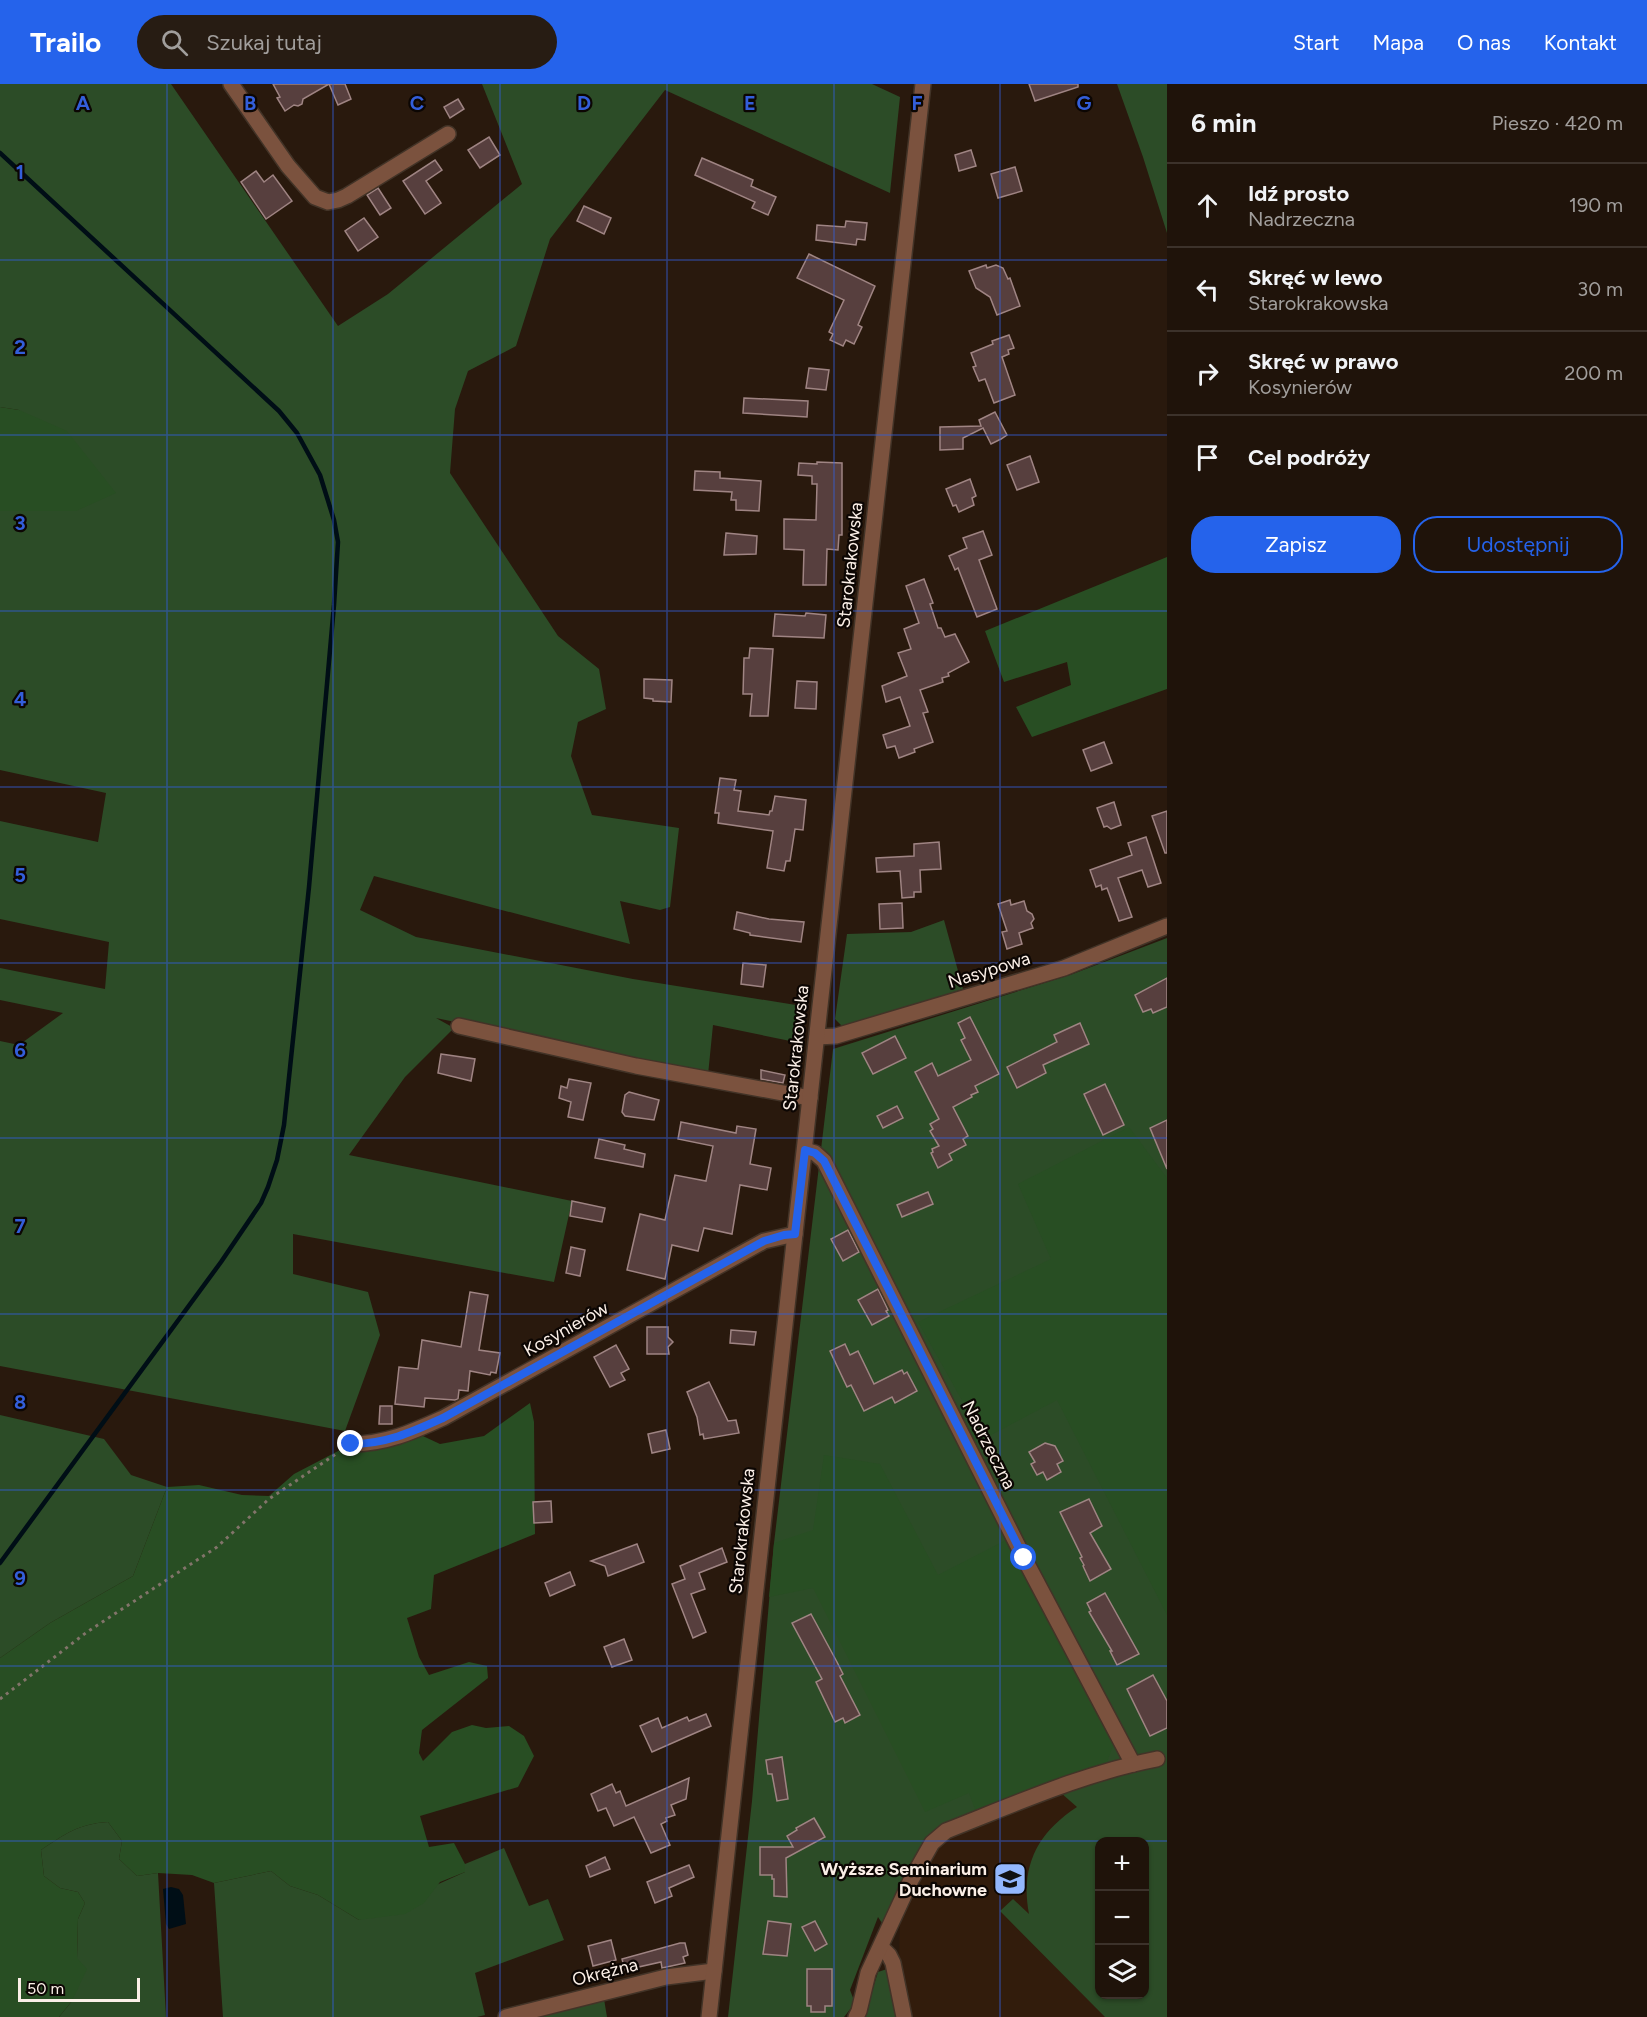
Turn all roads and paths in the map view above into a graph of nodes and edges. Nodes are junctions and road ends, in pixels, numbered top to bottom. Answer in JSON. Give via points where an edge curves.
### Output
{"nodes":[{"id":1,"x":231,"y":84,"type":"edge"},
{"id":2,"x":923,"y":84,"type":"edge"},
{"id":3,"x":448,"y":134,"type":"dead end"},
{"id":4,"x":1167,"y":926,"type":"edge"},
{"id":5,"x":459,"y":1026,"type":"dead end"},
{"id":6,"x":817,"y":1036,"type":"junction"},
{"id":7,"x":810,"y":1098,"type":"junction"},
{"id":8,"x":805,"y":1150,"type":"junction"},
{"id":9,"x":795,"y":1234,"type":"junction"},
{"id":10,"x":351,"y":1444,"type":"joint"},
{"id":11,"x":0,"y":1699,"type":"edge"},
{"id":12,"x":1157,"y":1759,"type":"dead end"},
{"id":13,"x":1133,"y":1764,"type":"junction"},
{"id":14,"x":881,"y":1947,"type":"junction"},
{"id":15,"x":714,"y":1971,"type":"junction"},
{"id":16,"x":506,"y":2017,"type":"edge"},
{"id":17,"x":709,"y":2017,"type":"edge"},
{"id":18,"x":856,"y":2017,"type":"edge"},
{"id":19,"x":904,"y":2017,"type":"edge"}],
"edges":[{"from":1,"to":3,"type":"street","via":[[288,166],[320,200],[347,196]]},
{"from":2,"to":6,"type":"street","name":"Starokrakowska"},
{"from":4,"to":6,"type":"street","name":"Nasypowa","via":[[1064,968],[836,1036]]},
{"from":5,"to":7,"type":"street","via":[[636,1066]]},
{"from":6,"to":7,"type":"street","name":"Starokrakowska"},
{"from":7,"to":8,"type":"street","name":"Starokrakowska"},
{"from":8,"to":9,"type":"street","name":"Starokrakowska"},
{"from":8,"to":13,"type":"street","name":"Nadrzeczna","via":[[824,1161],[1024,1558]]},
{"from":9,"to":10,"type":"street","name":"Kosynierów","via":[[764,1241],[443,1418],[373,1444]]},
{"from":9,"to":15,"type":"street","name":"Starokrakowska"},
{"from":10,"to":11,"type":"path","via":[[269,1499],[217,1547],[87,1632]]},
{"from":12,"to":13,"type":"street"},
{"from":13,"to":14,"type":"street","via":[[1050,1791],[937,1837],[911,1880]]},
{"from":14,"to":18,"type":"street","via":[[868,1973]]},
{"from":14,"to":19,"type":"street","via":[[893,1963]]},
{"from":15,"to":16,"type":"street","name":"Okrężna","via":[[666,1977]]},
{"from":15,"to":17,"type":"street","name":"Starokrakowska"}]}
